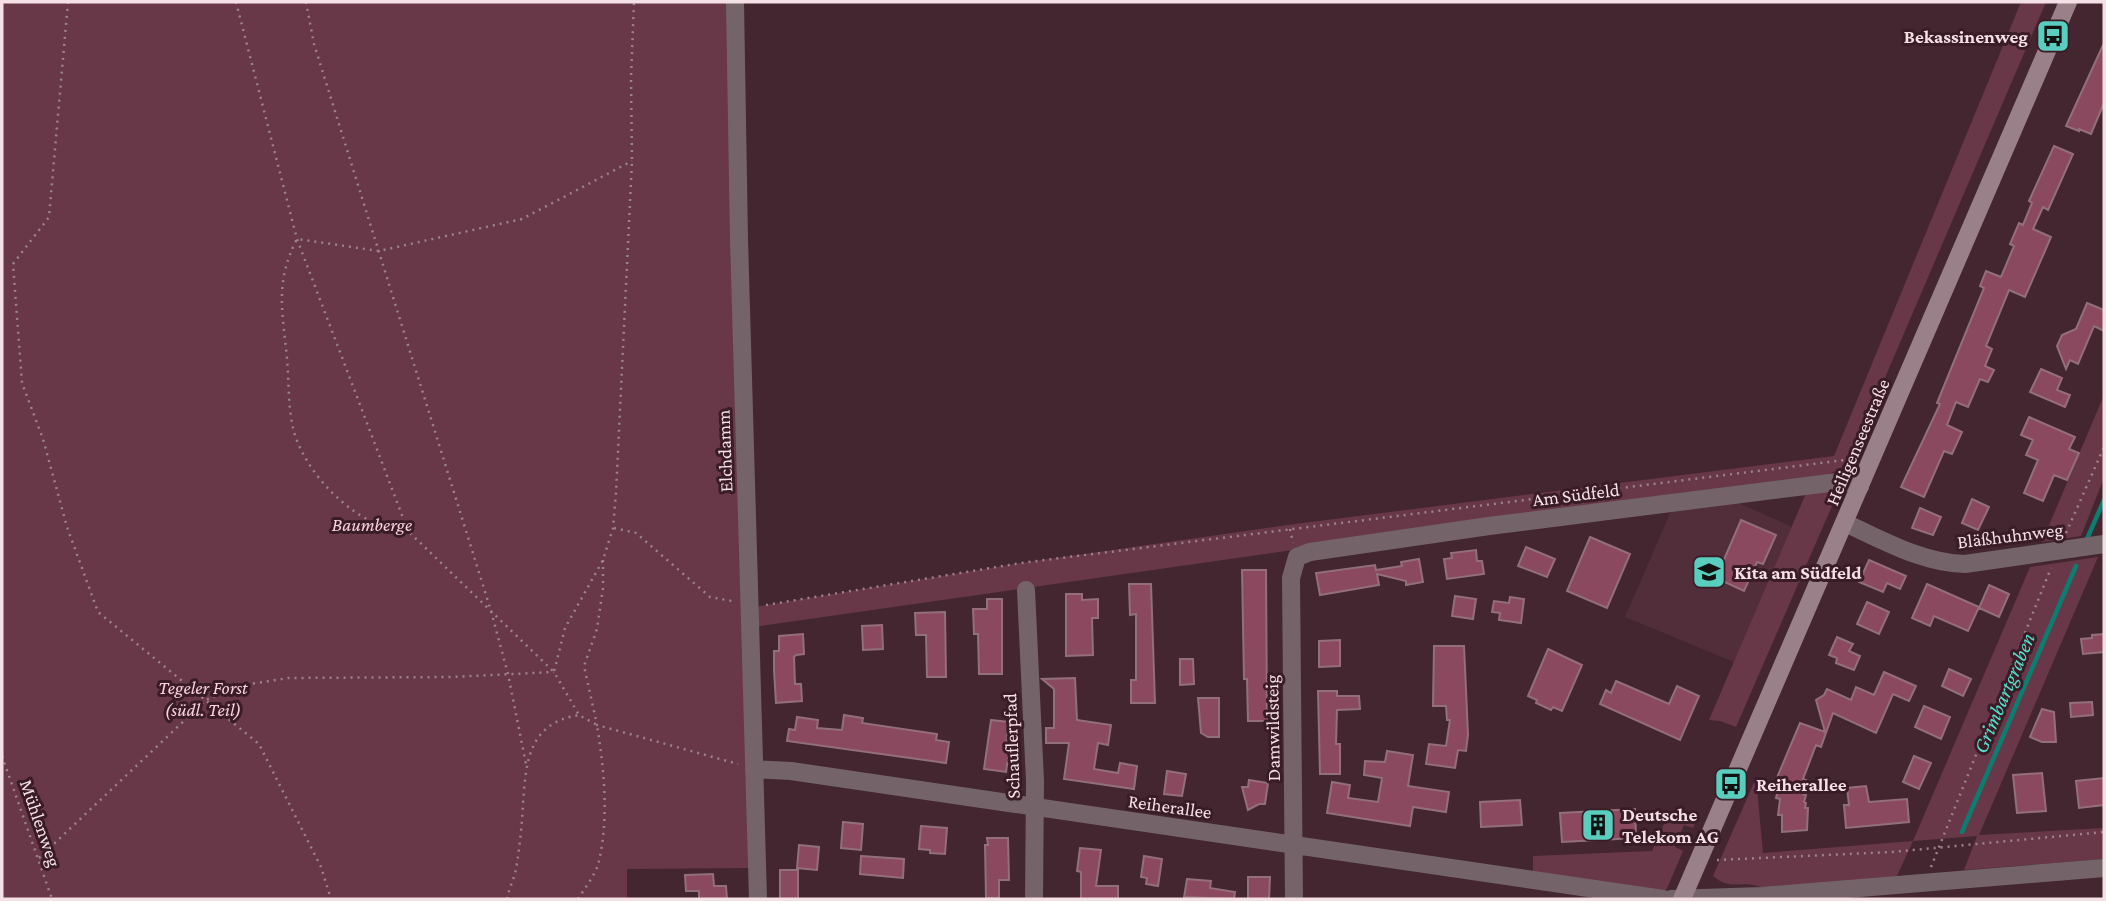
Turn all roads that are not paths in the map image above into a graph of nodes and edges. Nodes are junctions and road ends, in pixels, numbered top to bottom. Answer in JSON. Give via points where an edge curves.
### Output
{"nodes":[{"id":1,"x":735,"y":2,"type":"edge"},
{"id":2,"x":2068,"y":2,"type":"edge"},
{"id":3,"x":1860,"y":487,"type":"junction"},
{"id":4,"x":1844,"y":523,"type":"junction"},
{"id":5,"x":2104,"y":544,"type":"edge"},
{"id":6,"x":1297,"y":557,"type":"joint"},
{"id":7,"x":1026,"y":590,"type":"dead end"},
{"id":8,"x":754,"y":769,"type":"junction"},
{"id":9,"x":1035,"y":808,"type":"junction"},
{"id":10,"x":1294,"y":844,"type":"junction"},
{"id":11,"x":2104,"y":868,"type":"edge"},
{"id":12,"x":758,"y":899,"type":"edge"},
{"id":13,"x":1034,"y":899,"type":"edge"},
{"id":14,"x":1294,"y":899,"type":"edge"},
{"id":15,"x":1663,"y":899,"type":"edge"},
{"id":16,"x":1679,"y":899,"type":"edge"}],
"edges":[{"from":1,"to":8,"type":"street","name":"Elchdamm"},
{"from":2,"to":3,"type":"main road","name":"Heiligenseestraße"},
{"from":3,"to":4,"type":"main road","name":"Heiligenseestraße"},
{"from":3,"to":6,"type":"street","name":"Am Südfeld","via":[[1845,481],[1727,495]]},
{"from":4,"to":5,"type":"street","name":"Bläßhuhnweg","via":[[1944,564]]},
{"from":4,"to":16,"type":"main road","name":"Heiligenseestraße"},
{"from":6,"to":10,"type":"street","name":"Damwildsteig","via":[[1291,578]]},
{"from":7,"to":9,"type":"street","name":"Schauflerpfad"},
{"from":8,"to":9,"type":"street","name":"Reiherallee"},
{"from":8,"to":12,"type":"street","name":"Elchdamm"},
{"from":9,"to":10,"type":"street","name":"Reiherallee"},
{"from":9,"to":13,"type":"street","name":"Schauflerpfad"},
{"from":10,"to":14,"type":"street","name":"Damwildsteig"},
{"from":10,"to":15,"type":"street","name":"Reiherallee"},
{"from":11,"to":16,"type":"street"}]}
